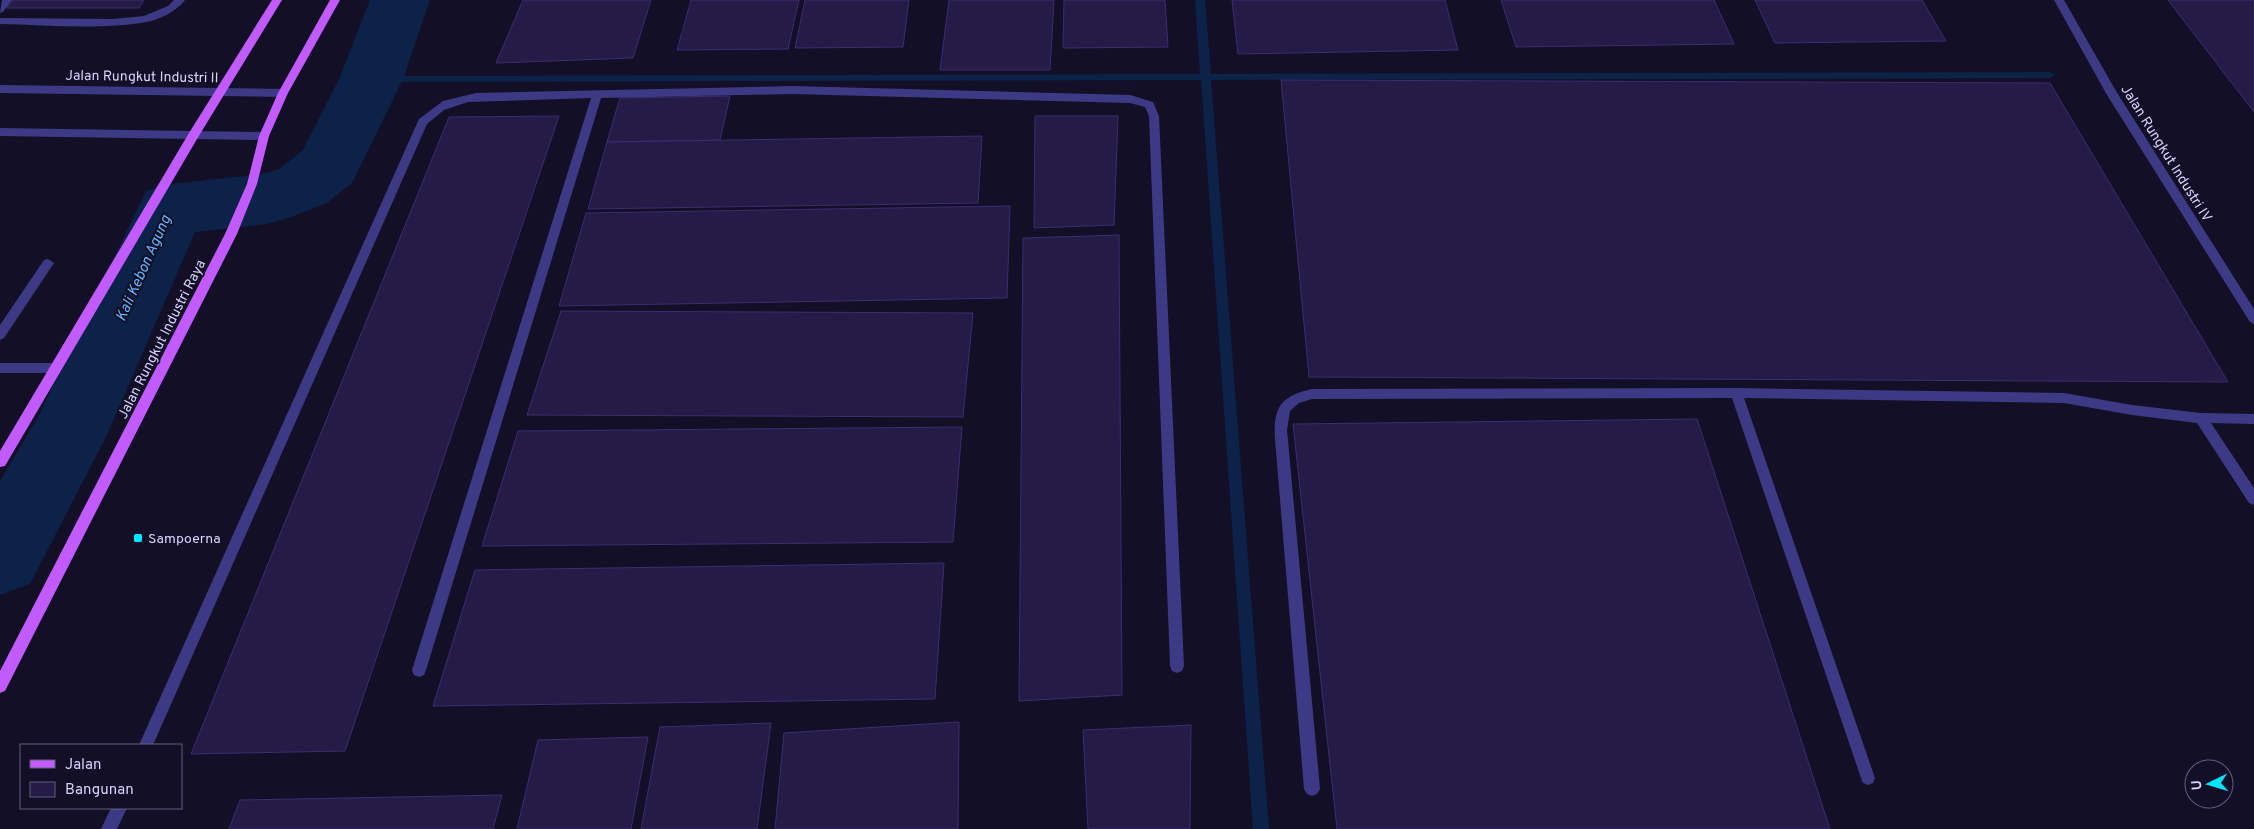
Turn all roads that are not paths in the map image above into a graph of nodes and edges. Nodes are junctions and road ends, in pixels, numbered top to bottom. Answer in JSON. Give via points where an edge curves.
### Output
{"nodes":[{"id":1,"x":7,"y":0,"type":"edge"},
{"id":2,"x":180,"y":0,"type":"edge"},
{"id":3,"x":277,"y":0,"type":"edge"},
{"id":4,"x":335,"y":0,"type":"edge"},
{"id":5,"x":2059,"y":0,"type":"edge"},
{"id":6,"x":0,"y":10,"type":"edge"},
{"id":7,"x":0,"y":21,"type":"edge"},
{"id":8,"x":0,"y":89,"type":"edge"},
{"id":9,"x":220,"y":92,"type":"junction"},
{"id":10,"x":283,"y":92,"type":"junction"},
{"id":11,"x":597,"y":94,"type":"junction"},
{"id":12,"x":0,"y":132,"type":"edge"},
{"id":13,"x":192,"y":136,"type":"junction"},
{"id":14,"x":264,"y":136,"type":"junction"},
{"id":15,"x":48,"y":263,"type":"dead end"},
{"id":16,"x":2254,"y":319,"type":"edge"},
{"id":17,"x":0,"y":335,"type":"edge"},
{"id":18,"x":0,"y":368,"type":"edge"},
{"id":19,"x":56,"y":368,"type":"junction"},
{"id":20,"x":1736,"y":393,"type":"junction"},
{"id":21,"x":2201,"y":418,"type":"junction"},
{"id":22,"x":2254,"y":419,"type":"edge"},
{"id":23,"x":0,"y":462,"type":"edge"},
{"id":24,"x":2254,"y":499,"type":"edge"},
{"id":25,"x":1177,"y":666,"type":"dead end"},
{"id":26,"x":419,"y":670,"type":"dead end"},
{"id":27,"x":0,"y":686,"type":"edge"},
{"id":28,"x":146,"y":744,"type":"edge"},
{"id":29,"x":1868,"y":778,"type":"dead end"},
{"id":30,"x":1312,"y":789,"type":"dead end"},
{"id":31,"x":119,"y":809,"type":"edge"},
{"id":32,"x":109,"y":829,"type":"edge"}],
"edges":[{"from":1,"to":6,"type":"street"},
{"from":2,"to":7,"type":"street","via":[[159,15],[139,20]]},
{"from":3,"to":9,"type":"main road"},
{"from":4,"to":10,"type":"main road","name":"Jalan Rungkut Industri Raya"},
{"from":5,"to":16,"type":"street","name":"Jalan Rungkut Industri IV","via":[[2111,92]]},
{"from":8,"to":9,"type":"street","name":"Jalan Rungkut Industri II"},
{"from":9,"to":10,"type":"street","name":"Jalan Rungkut Industri II"},
{"from":9,"to":13,"type":"main road"},
{"from":10,"to":14,"type":"main road","name":"Jalan Rungkut Industri Raya"},
{"from":11,"to":25,"type":"street","via":[[793,90],[1130,99],[1149,105],[1154,116]]},
{"from":11,"to":26,"type":"street"},
{"from":11,"to":28,"type":"street","via":[[461,98],[446,102],[423,122]]},
{"from":12,"to":13,"type":"street"},
{"from":13,"to":14,"type":"street"},
{"from":13,"to":19,"type":"main road"},
{"from":14,"to":27,"type":"main road","name":"Jalan Rungkut Industri Raya","via":[[252,184],[231,234]]},
{"from":15,"to":17,"type":"street"},
{"from":18,"to":19,"type":"street"},
{"from":19,"to":23,"type":"main road"},
{"from":20,"to":21,"type":"street","via":[[2064,398]]},
{"from":20,"to":29,"type":"street"},
{"from":20,"to":30,"type":"street","via":[[1312,394],[1299,396],[1288,405],[1280,416],[1280,424]]},
{"from":21,"to":22,"type":"street"},
{"from":21,"to":24,"type":"street"},
{"from":31,"to":32,"type":"street"}]}
